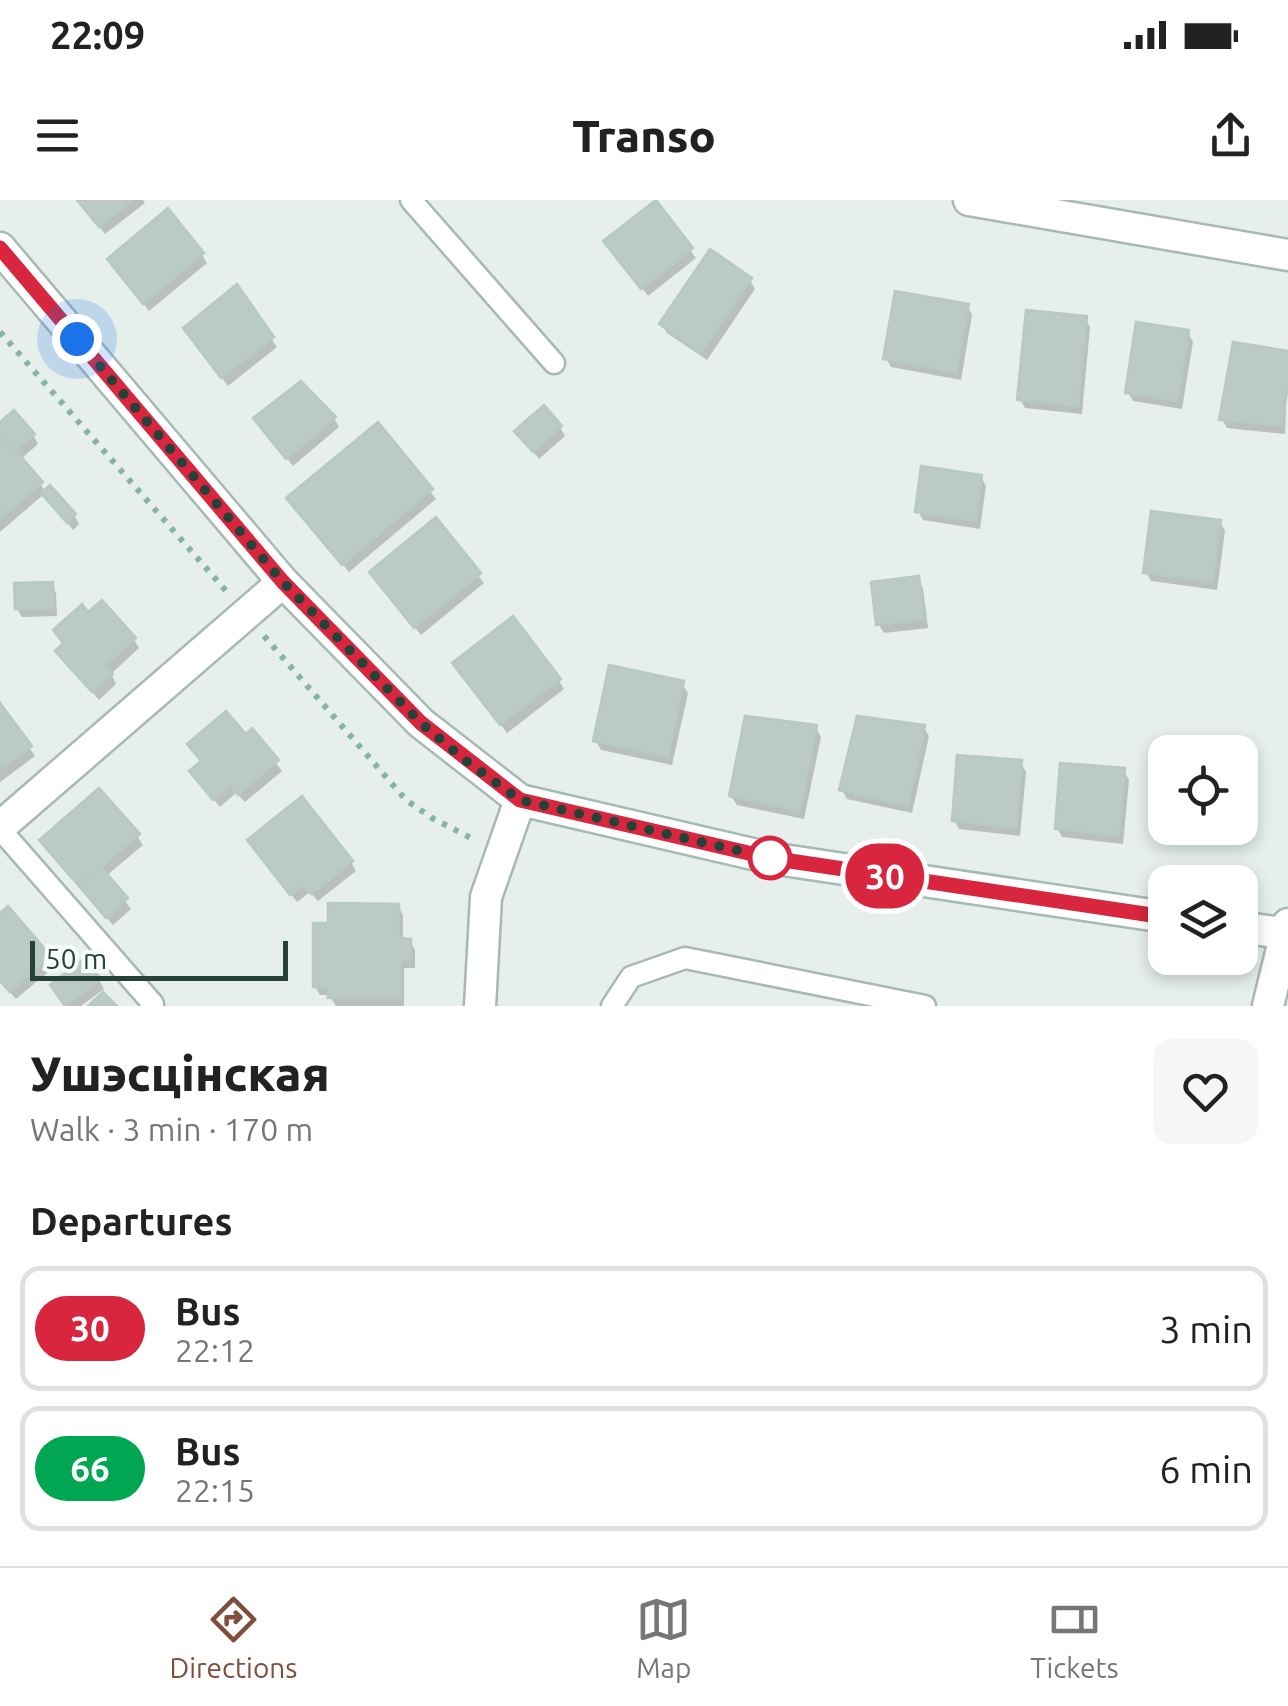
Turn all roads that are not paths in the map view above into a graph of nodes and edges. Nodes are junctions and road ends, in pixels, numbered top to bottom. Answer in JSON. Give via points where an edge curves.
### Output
{"nodes":[{"id":1,"x":411,"y":200,"type":"edge"},
{"id":2,"x":969,"y":200,"type":"edge"},
{"id":3,"x":0,"y":248,"type":"edge"},
{"id":4,"x":1288,"y":255,"type":"edge"},
{"id":5,"x":554,"y":363,"type":"dead end"},
{"id":6,"x":283,"y":582,"type":"junction"},
{"id":7,"x":520,"y":800,"type":"junction"},
{"id":8,"x":0,"y":828,"type":"edge"},
{"id":9,"x":1148,"y":914,"type":"edge"},
{"id":10,"x":1258,"y":929,"type":"edge"},
{"id":11,"x":1287,"y":930,"type":"edge"},
{"id":12,"x":153,"y":1004,"type":"edge"},
{"id":13,"x":480,"y":1006,"type":"edge"},
{"id":14,"x":612,"y":1006,"type":"edge"},
{"id":15,"x":925,"y":1006,"type":"edge"},
{"id":16,"x":1268,"y":1006,"type":"edge"}],
"edges":[{"from":1,"to":5,"type":"lane"},
{"from":2,"to":4,"type":"street"},
{"from":3,"to":6,"type":"street"},
{"from":6,"to":7,"type":"street","via":[[421,723]]},
{"from":6,"to":8,"type":"street"},
{"from":7,"to":9,"type":"street","via":[[770,858]]},
{"from":7,"to":13,"type":"street","via":[[486,897]]},
{"from":8,"to":12,"type":"lane"},
{"from":10,"to":11,"type":"street"},
{"from":11,"to":16,"type":"street"},
{"from":14,"to":15,"type":"lane","via":[[632,977],[685,958]]}]}
